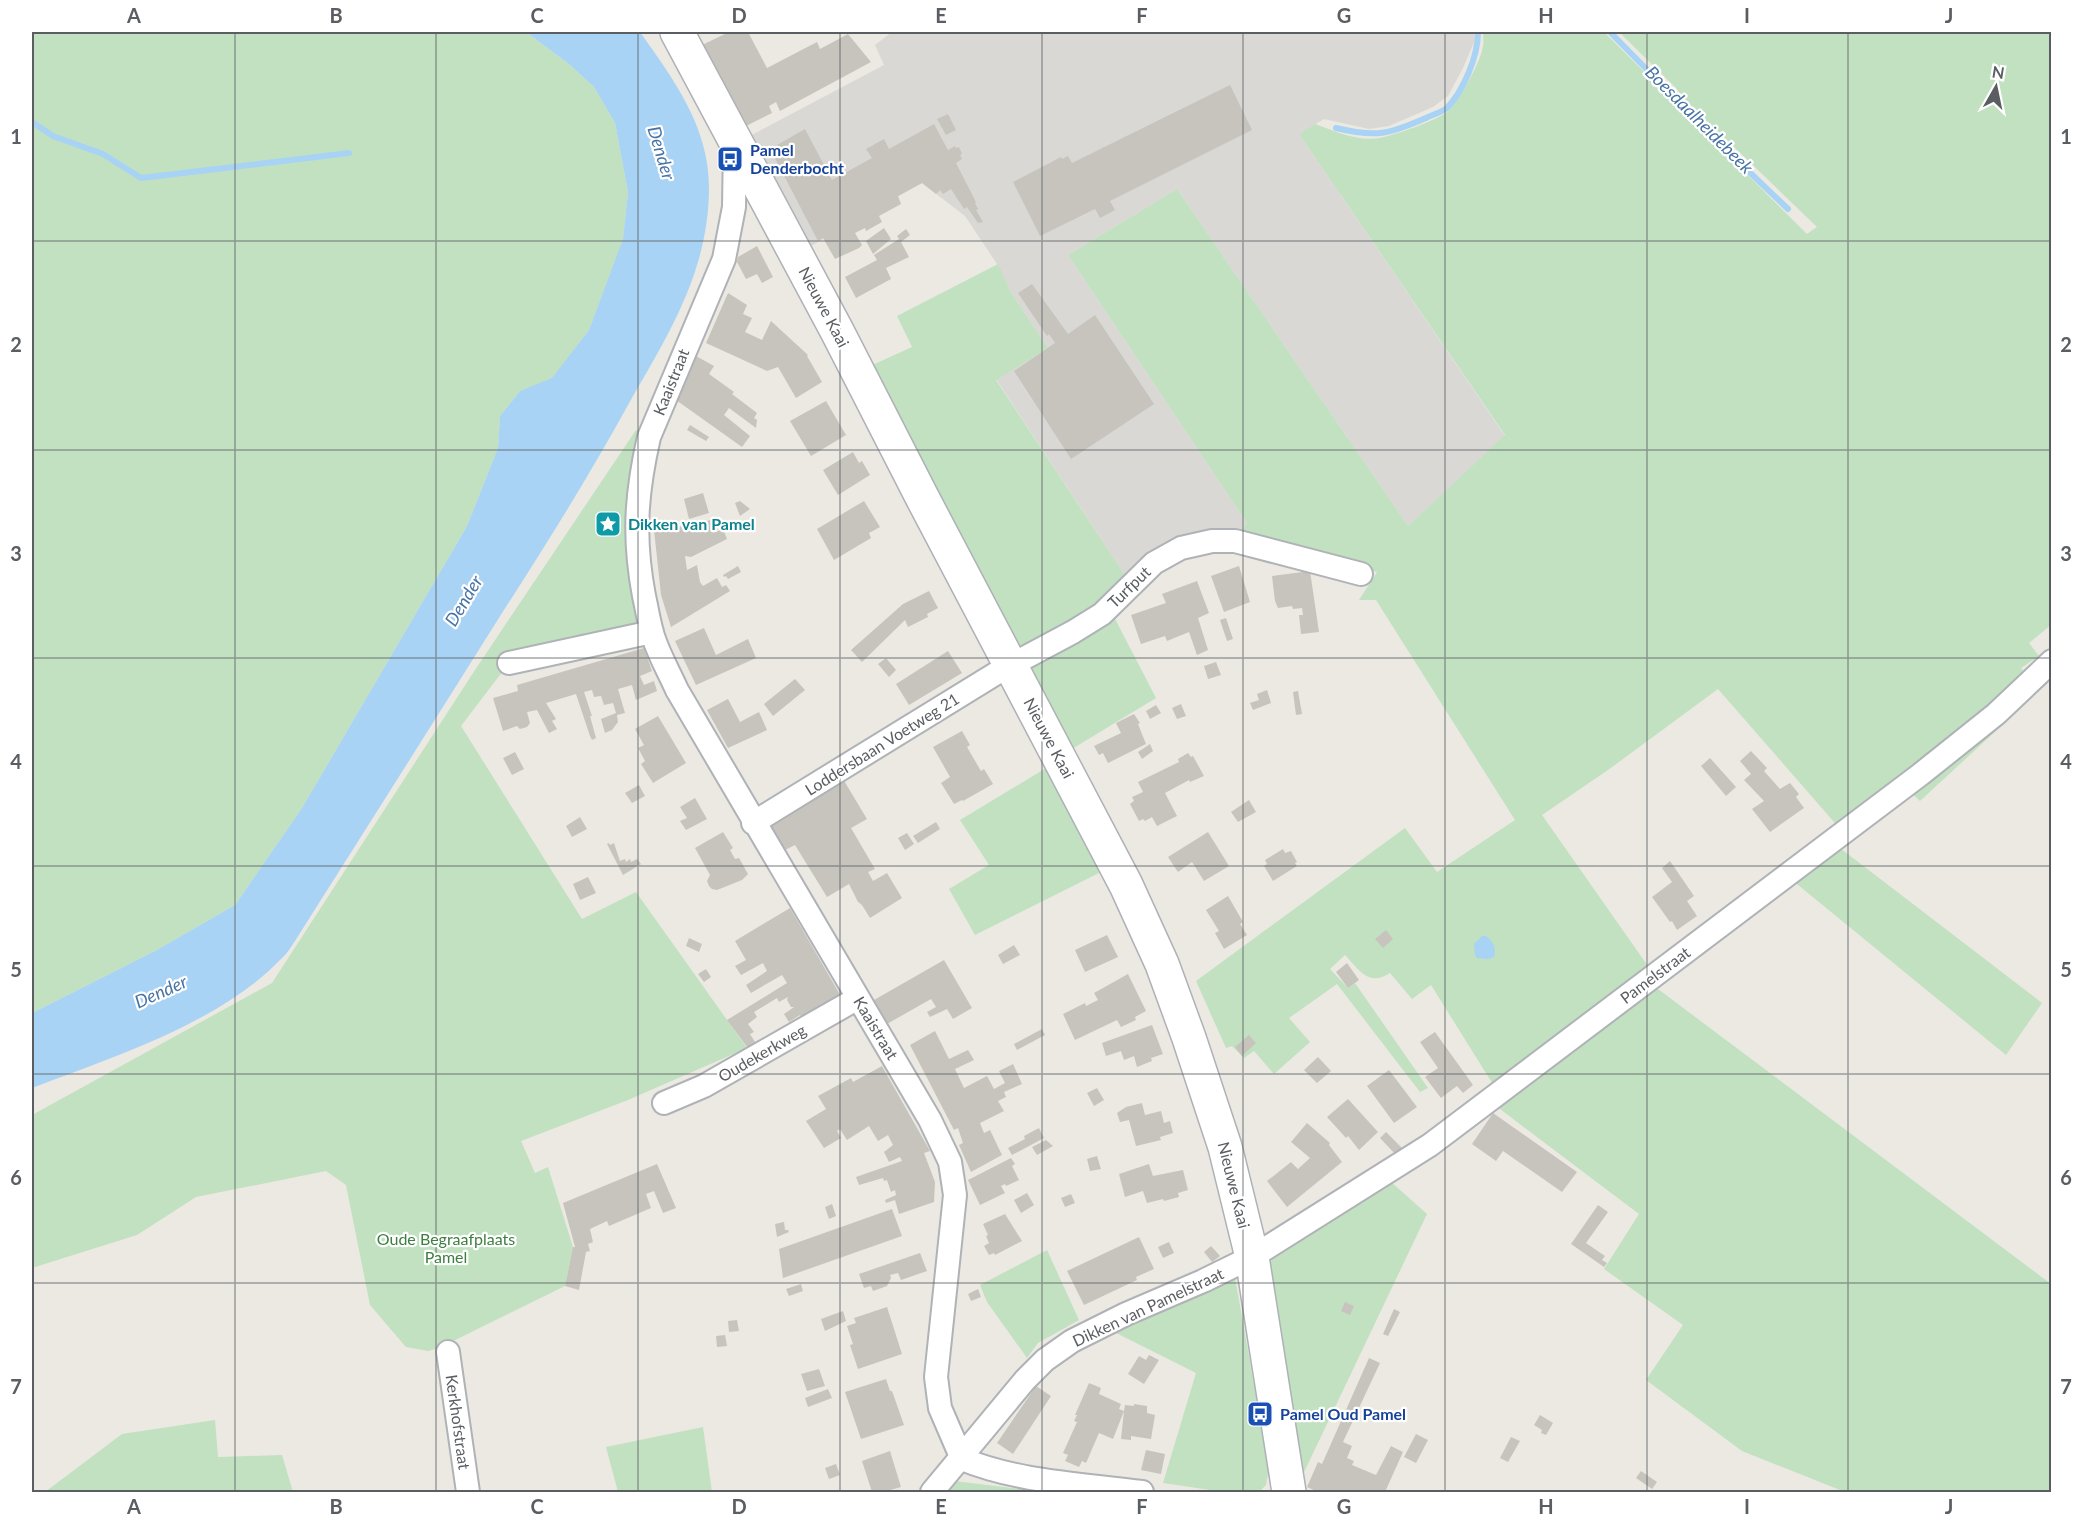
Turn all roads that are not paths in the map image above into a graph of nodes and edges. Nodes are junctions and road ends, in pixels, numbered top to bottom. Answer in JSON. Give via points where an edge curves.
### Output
{"nodes":[{"id":1,"x":677,"y":32,"type":"edge"},
{"id":2,"x":735,"y":137,"type":"junction"},
{"id":3,"x":726,"y":207,"type":"junction"},
{"id":4,"x":772,"y":209,"type":"junction"},
{"id":5,"x":1361,"y":574,"type":"dead end"},
{"id":6,"x":652,"y":632,"type":"junction"},
{"id":7,"x":2052,"y":661,"type":"edge"},
{"id":8,"x":509,"y":663,"type":"dead end"},
{"id":9,"x":1011,"y":665,"type":"junction"},
{"id":10,"x":753,"y":823,"type":"junction"},
{"id":11,"x":858,"y":998,"type":"junction"},
{"id":12,"x":664,"y":1103,"type":"dead end"},
{"id":13,"x":1245,"y":1260,"type":"junction"},
{"id":14,"x":448,"y":1352,"type":"dead end"},
{"id":15,"x":962,"y":1459,"type":"junction"},
{"id":16,"x":468,"y":1492,"type":"edge"},
{"id":17,"x":932,"y":1492,"type":"edge"},
{"id":18,"x":1142,"y":1492,"type":"edge"},
{"id":19,"x":1289,"y":1492,"type":"edge"}],
"edges":[{"from":1,"to":2,"type":"main road","name":"Nieuwe Kaai"},
{"from":2,"to":3,"type":"street","name":"Kaaistraat"},
{"from":2,"to":4,"type":"main road","name":"Nieuwe Kaai"},
{"from":3,"to":4,"type":"street"},
{"from":3,"to":6,"type":"street","name":"Kaaistraat","via":[[724,259],[649,437],[642,468],[636,535]]},
{"from":4,"to":9,"type":"main road","name":"Nieuwe Kaai"},
{"from":5,"to":9,"type":"street","name":"Turfput","via":[[1235,541],[1181,548],[1154,563],[1102,614]]},
{"from":6,"to":8,"type":"street"},
{"from":6,"to":10,"type":"street","name":"Kaaistraat","via":[[677,690]]},
{"from":7,"to":13,"type":"street","name":"Pamelstraat","via":[[1996,714],[1921,774],[1430,1145]]},
{"from":9,"to":10,"type":"street","name":"Loddersbaan Voetweg 21"},
{"from":9,"to":13,"type":"main road","name":"Nieuwe Kaai","via":[[1126,885],[1162,964],[1225,1147]]},
{"from":10,"to":11,"type":"street","name":"Kaaistraat"},
{"from":11,"to":12,"type":"street","name":"Oudekerkweg","via":[[704,1086]]},
{"from":11,"to":15,"type":"street","name":"Kaaistraat","via":[[930,1120],[950,1162],[955,1195],[936,1377],[940,1408]]},
{"from":13,"to":15,"type":"street","name":"Dikken van Pamelstraat","via":[[1072,1341],[1025,1380]]},
{"from":13,"to":19,"type":"main road","name":"Nieuwe Kaai"},
{"from":14,"to":16,"type":"street","name":"Kerkhofstraat"},
{"from":15,"to":17,"type":"street","name":"Dikken van Pamelstraat"},
{"from":15,"to":18,"type":"street","via":[[1012,1475]]}]}
